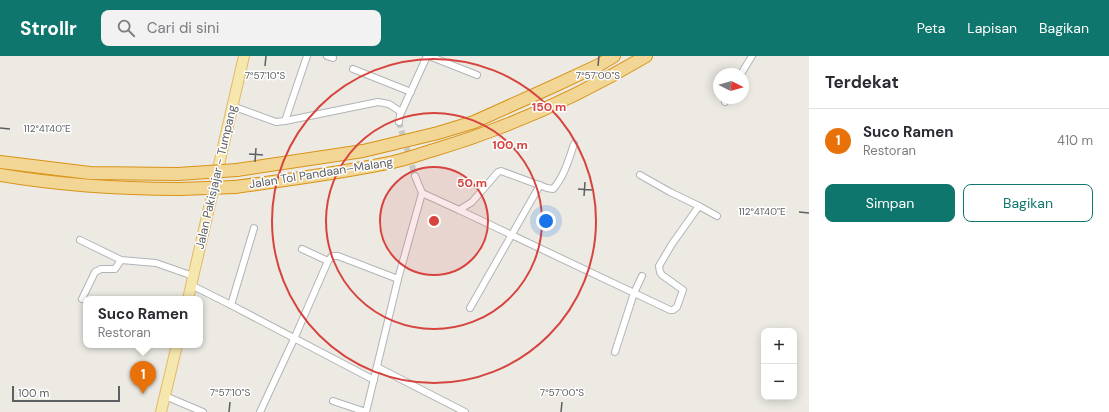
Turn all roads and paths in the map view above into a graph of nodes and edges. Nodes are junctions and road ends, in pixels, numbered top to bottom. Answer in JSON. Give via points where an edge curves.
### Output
{"nodes":[{"id":1,"x":244,"y":56,"type":"edge"},
{"id":2,"x":307,"y":56,"type":"edge"},
{"id":3,"x":428,"y":56,"type":"edge"},
{"id":4,"x":614,"y":56,"type":"edge"},
{"id":5,"x":646,"y":56,"type":"edge"},
{"id":6,"x":752,"y":56,"type":"edge"},
{"id":7,"x":745,"y":68,"type":"edge"},
{"id":8,"x":353,"y":69,"type":"dead end"},
{"id":9,"x":477,"y":75,"type":"dead end"},
{"id":10,"x":411,"y":92,"type":"junction"},
{"id":11,"x":232,"y":106,"type":"junction"},
{"id":12,"x":401,"y":112,"type":"junction"},
{"id":13,"x":286,"y":121,"type":"junction"},
{"id":14,"x":399,"y":122,"type":"tunnel mouth"},
{"id":15,"x":574,"y":144,"type":"dead end"},
{"id":16,"x":0,"y":162,"type":"edge"},
{"id":17,"x":640,"y":174,"type":"dead end"},
{"id":18,"x":0,"y":175,"type":"edge"},
{"id":19,"x":415,"y":176,"type":"tunnel mouth"},
{"id":20,"x":540,"y":186,"type":"junction"},
{"id":21,"x":422,"y":193,"type":"junction"},
{"id":22,"x":700,"y":206,"type":"junction"},
{"id":23,"x":459,"y":210,"type":"junction"},
{"id":24,"x":717,"y":216,"type":"dead end"},
{"id":25,"x":254,"y":228,"type":"dead end"},
{"id":26,"x":511,"y":234,"type":"junction"},
{"id":27,"x":80,"y":240,"type":"dead end"},
{"id":28,"x":302,"y":249,"type":"dead end"},
{"id":29,"x":121,"y":260,"type":"junction"},
{"id":30,"x":328,"y":261,"type":"junction"},
{"id":31,"x":642,"y":276,"type":"dead end"},
{"id":32,"x":398,"y":279,"type":"junction"},
{"id":33,"x":192,"y":281,"type":"junction"},
{"id":34,"x":634,"y":293,"type":"junction"},
{"id":35,"x":83,"y":296,"type":"edge"},
{"id":36,"x":189,"y":296,"type":"edge"},
{"id":37,"x":231,"y":305,"type":"junction"},
{"id":38,"x":470,"y":308,"type":"dead end"},
{"id":39,"x":294,"y":339,"type":"junction"},
{"id":40,"x":176,"y":348,"type":"edge"},
{"id":41,"x":616,"y":352,"type":"dead end"},
{"id":42,"x":377,"y":367,"type":"junction"},
{"id":43,"x":374,"y":380,"type":"junction"},
{"id":44,"x":165,"y":396,"type":"junction"},
{"id":45,"x":333,"y":401,"type":"dead end"},
{"id":46,"x":161,"y":412,"type":"edge"},
{"id":47,"x":203,"y":412,"type":"edge"},
{"id":48,"x":260,"y":412,"type":"edge"},
{"id":49,"x":465,"y":412,"type":"edge"}],
"edges":[{"from":1,"to":11,"type":"main road","name":"Jalan Pakisjajar - Tumpang"},
{"from":2,"to":13,"type":"street"},
{"from":3,"to":9,"type":"street"},
{"from":3,"to":10,"type":"street"},
{"from":4,"to":16,"type":"highway","name":"Jalan Tol Pandaan–Malang","bridge":true,"via":[[474,122],[363,151],[237,170],[178,174],[90,174]]},
{"from":5,"to":18,"type":"highway","name":"Jalan Tol Pandaan–Malang","bridge":true,"via":[[605,80],[531,115],[464,141],[395,162],[338,173],[235,187],[179,189],[76,185]]},
{"from":6,"to":7,"type":"street"},
{"from":8,"to":10,"type":"street"},
{"from":10,"to":12,"type":"street"},
{"from":11,"to":13,"type":"street","via":[[276,122]]},
{"from":11,"to":33,"type":"main road","name":"Jalan Pakisjajar - Tumpang"},
{"from":12,"to":13,"type":"street","via":[[389,104],[378,102]]},
{"from":12,"to":14,"type":"street"},
{"from":15,"to":20,"type":"street","via":[[557,185],[553,189]]},
{"from":17,"to":22,"type":"street"},
{"from":19,"to":21,"type":"street"},
{"from":20,"to":23,"type":"street","via":[[501,171],[472,202]]},
{"from":20,"to":26,"type":"street"},
{"from":21,"to":23,"type":"street"},
{"from":21,"to":32,"type":"street"},
{"from":22,"to":24,"type":"street"},
{"from":22,"to":34,"type":"street","via":[[659,266],[662,275],[683,290],[675,310]]},
{"from":23,"to":26,"type":"street"},
{"from":25,"to":37,"type":"street"},
{"from":26,"to":34,"type":"street"},
{"from":26,"to":38,"type":"street"},
{"from":27,"to":29,"type":"street"},
{"from":28,"to":30,"type":"street"},
{"from":29,"to":33,"type":"street","via":[[148,262]]},
{"from":29,"to":35,"type":"street","via":[[115,269],[101,269],[95,272]]},
{"from":30,"to":32,"type":"street","via":[[332,256],[338,256]]},
{"from":30,"to":39,"type":"street"},
{"from":31,"to":34,"type":"street"},
{"from":32,"to":42,"type":"street"},
{"from":33,"to":36,"type":"main road","name":"Jalan Pakisjajar - Tumpang"},
{"from":33,"to":37,"type":"street"},
{"from":34,"to":41,"type":"street"},
{"from":37,"to":39,"type":"street"},
{"from":39,"to":43,"type":"street"},
{"from":39,"to":48,"type":"street"},
{"from":40,"to":44,"type":"main road"},
{"from":42,"to":43,"type":"street"},
{"from":42,"to":49,"type":"street"},
{"from":43,"to":45,"type":"street","via":[[366,412]]},
{"from":44,"to":46,"type":"main road"},
{"from":44,"to":47,"type":"street"}]}
